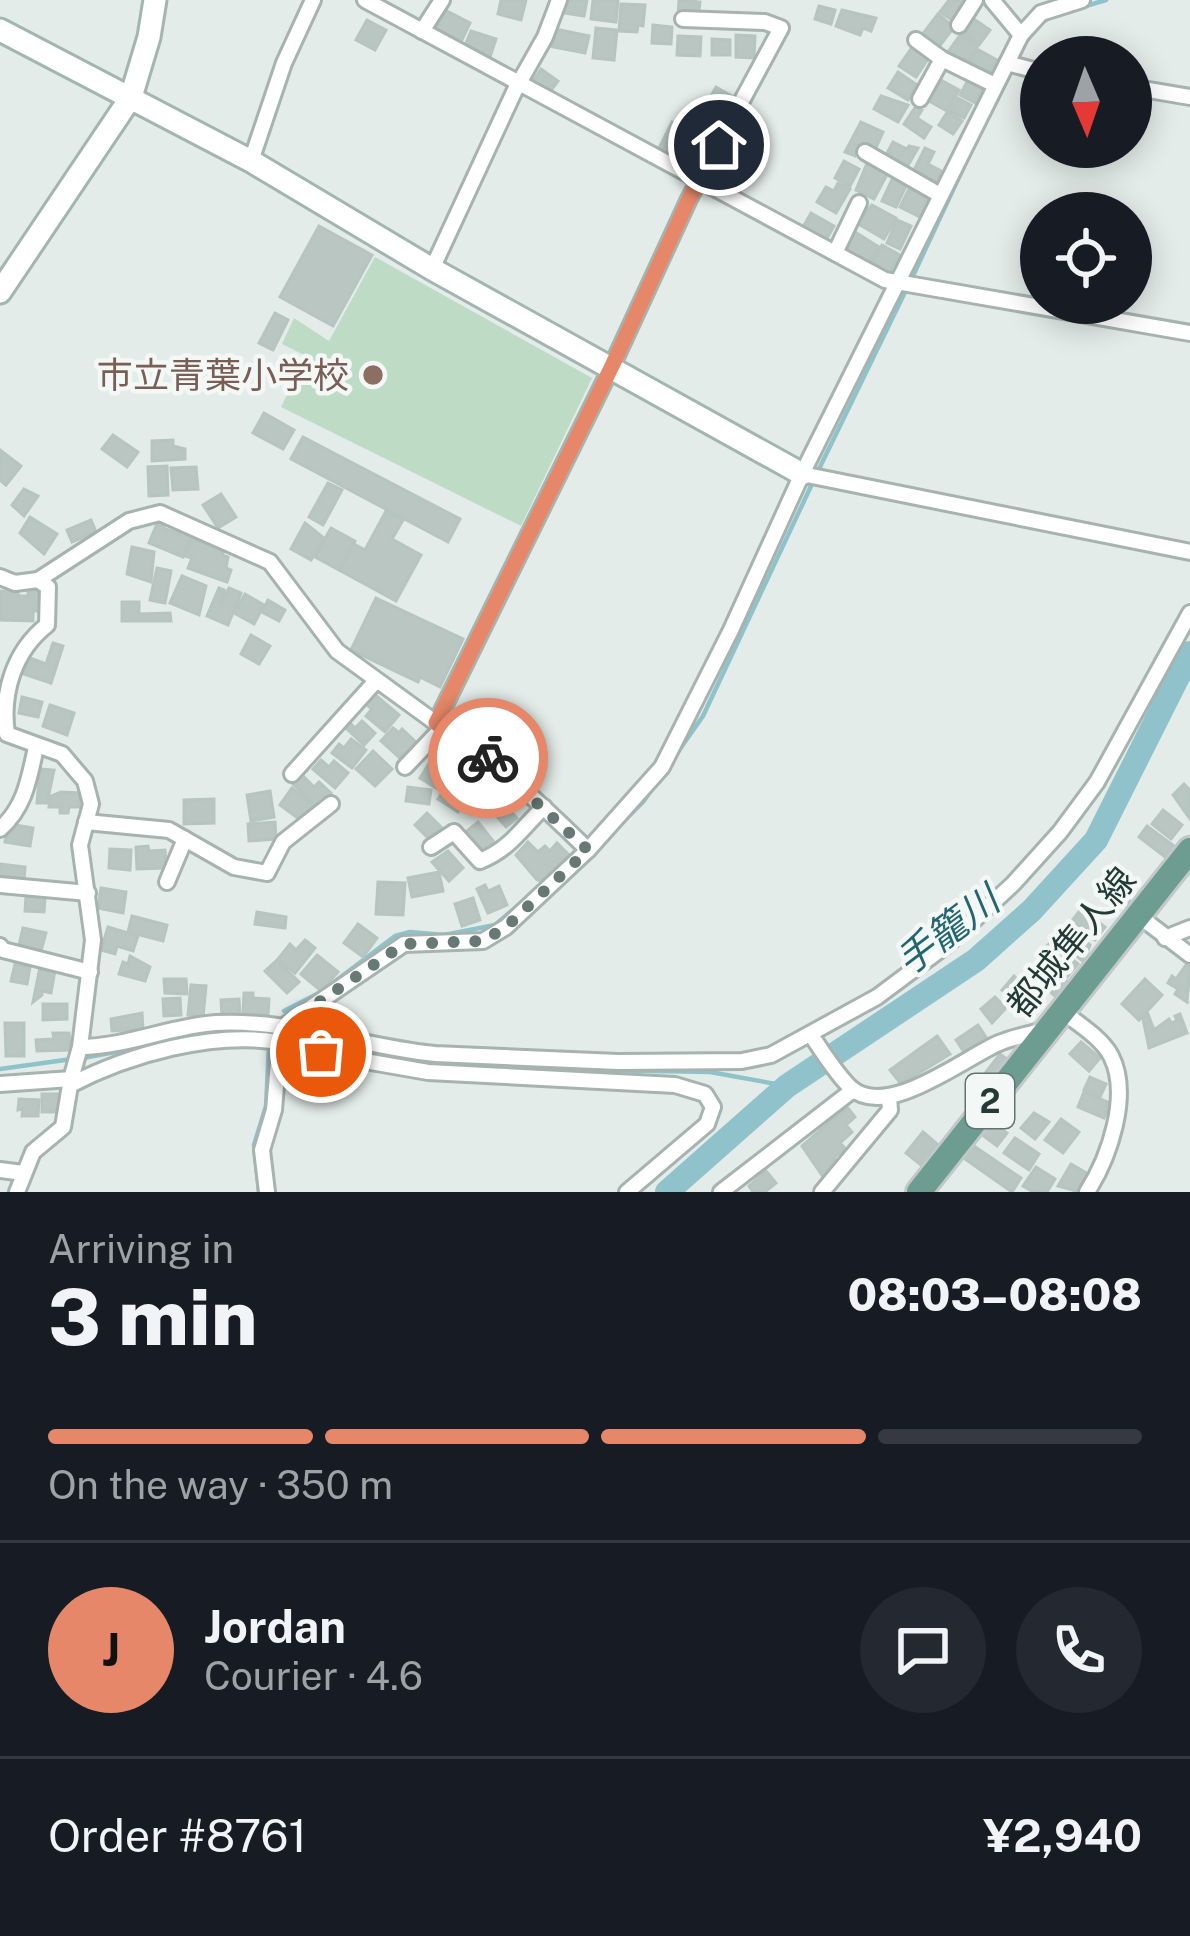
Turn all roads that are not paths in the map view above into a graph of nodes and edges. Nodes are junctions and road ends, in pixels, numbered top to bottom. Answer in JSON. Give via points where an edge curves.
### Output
{"nodes":[{"id":1,"x":155,"y":0,"type":"edge"},
{"id":2,"x":313,"y":0,"type":"edge"},
{"id":3,"x":365,"y":0,"type":"edge"},
{"id":4,"x":442,"y":0,"type":"edge"},
{"id":5,"x":559,"y":0,"type":"edge"},
{"id":6,"x":975,"y":0,"type":"edge"},
{"id":7,"x":992,"y":0,"type":"edge"},
{"id":8,"x":1082,"y":0,"type":"edge"},
{"id":9,"x":683,"y":19,"type":"dead end"},
{"id":10,"x":958,"y":25,"type":"dead end"},
{"id":11,"x":0,"y":30,"type":"edge"},
{"id":12,"x":422,"y":31,"type":"junction"},
{"id":13,"x":1021,"y":35,"type":"junction"},
{"id":14,"x":916,"y":40,"type":"dead end"},
{"id":15,"x":942,"y":59,"type":"junction"},
{"id":16,"x":1006,"y":63,"type":"junction"},
{"id":17,"x":1020,"y":68,"type":"edge"},
{"id":18,"x":519,"y":84,"type":"junction"},
{"id":19,"x":995,"y":85,"type":"junction"},
{"id":20,"x":1152,"y":91,"type":"edge"},
{"id":21,"x":131,"y":97,"type":"junction"},
{"id":22,"x":1190,"y":97,"type":"edge"},
{"id":23,"x":920,"y":99,"type":"dead end"},
{"id":24,"x":865,"y":152,"type":"dead end"},
{"id":25,"x":251,"y":161,"type":"junction"},
{"id":26,"x":700,"y":178,"type":"junction"},
{"id":27,"x":940,"y":195,"type":"junction"},
{"id":28,"x":860,"y":203,"type":"dead end"},
{"id":29,"x":835,"y":254,"type":"junction"},
{"id":30,"x":432,"y":269,"type":"junction"},
{"id":31,"x":896,"y":283,"type":"junction"},
{"id":32,"x":0,"y":292,"type":"edge"},
{"id":33,"x":1190,"y":333,"type":"edge"},
{"id":34,"x":612,"y":366,"type":"junction"},
{"id":35,"x":802,"y":474,"type":"junction"},
{"id":36,"x":1190,"y":552,"type":"edge"},
{"id":37,"x":0,"y":577,"type":"edge"},
{"id":38,"x":38,"y":580,"type":"junction"},
{"id":39,"x":1190,"y":613,"type":"edge"},
{"id":40,"x":375,"y":682,"type":"junction"},
{"id":41,"x":440,"y":725,"type":"junction"},
{"id":42,"x":3,"y":731,"type":"edge"},
{"id":43,"x":37,"y":747,"type":"junction"},
{"id":44,"x":406,"y":767,"type":"dead end"},
{"id":45,"x":292,"y":774,"type":"dead end"},
{"id":46,"x":331,"y":803,"type":"dead end"},
{"id":47,"x":544,"y":807,"type":"junction"},
{"id":48,"x":86,"y":822,"type":"junction"},
{"id":49,"x":0,"y":829,"type":"edge"},
{"id":50,"x":185,"y":839,"type":"junction"},
{"id":51,"x":431,"y":847,"type":"dead end"},
{"id":52,"x":588,"y":850,"type":"junction"},
{"id":53,"x":1190,"y":850,"type":"edge"},
{"id":54,"x":167,"y":882,"type":"dead end"},
{"id":55,"x":0,"y":885,"type":"edge"},
{"id":56,"x":88,"y":893,"type":"junction"},
{"id":57,"x":1139,"y":916,"type":"junction"},
{"id":58,"x":1190,"y":928,"type":"edge"},
{"id":59,"x":1165,"y":938,"type":"junction"},
{"id":60,"x":0,"y":946,"type":"edge"},
{"id":61,"x":1190,"y":955,"type":"edge"},
{"id":62,"x":90,"y":972,"type":"junction"},
{"id":63,"x":1054,"y":1020,"type":"junction"},
{"id":64,"x":811,"y":1035,"type":"junction"},
{"id":65,"x":280,"y":1039,"type":"junction"},
{"id":66,"x":80,"y":1048,"type":"junction"},
{"id":67,"x":71,"y":1079,"type":"junction"},
{"id":68,"x":0,"y":1084,"type":"edge"},
{"id":69,"x":853,"y":1090,"type":"junction"},
{"id":70,"x":889,"y":1096,"type":"junction"},
{"id":71,"x":0,"y":1170,"type":"edge"},
{"id":72,"x":23,"y":1174,"type":"junction"},
{"id":73,"x":924,"y":1190,"type":"edge"},
{"id":74,"x":17,"y":1192,"type":"edge"},
{"id":75,"x":267,"y":1192,"type":"edge"},
{"id":76,"x":627,"y":1192,"type":"edge"},
{"id":77,"x":721,"y":1192,"type":"edge"},
{"id":78,"x":822,"y":1192,"type":"edge"},
{"id":79,"x":1088,"y":1192,"type":"edge"}],
"edges":[{"from":1,"to":21,"type":"street"},
{"from":2,"to":25,"type":"street"},
{"from":3,"to":12,"type":"street"},
{"from":4,"to":12,"type":"street"},
{"from":5,"to":18,"type":"street"},
{"from":6,"to":10,"type":"street"},
{"from":7,"to":13,"type":"street"},
{"from":8,"to":13,"type":"street","via":[[1041,13]]},
{"from":9,"to":26,"type":"street","via":[[781,28]]},
{"from":11,"to":21,"type":"street"},
{"from":12,"to":18,"type":"street"},
{"from":13,"to":16,"type":"street"},
{"from":14,"to":15,"type":"street"},
{"from":15,"to":19,"type":"street"},
{"from":15,"to":23,"type":"street"},
{"from":16,"to":17,"type":"street"},
{"from":16,"to":19,"type":"street"},
{"from":18,"to":26,"type":"street"},
{"from":18,"to":30,"type":"street"},
{"from":19,"to":27,"type":"street"},
{"from":20,"to":22,"type":"street"},
{"from":21,"to":25,"type":"street"},
{"from":21,"to":32,"type":"street"},
{"from":24,"to":27,"type":"street"},
{"from":25,"to":30,"type":"street"},
{"from":26,"to":29,"type":"street"},
{"from":26,"to":34,"type":"street"},
{"from":27,"to":31,"type":"street"},
{"from":28,"to":29,"type":"street"},
{"from":29,"to":31,"type":"street"},
{"from":30,"to":34,"type":"street"},
{"from":31,"to":33,"type":"street"},
{"from":31,"to":35,"type":"street"},
{"from":34,"to":35,"type":"street"},
{"from":34,"to":41,"type":"street"},
{"from":35,"to":36,"type":"street"},
{"from":35,"to":52,"type":"street","via":[[662,767]]},
{"from":37,"to":38,"type":"street"},
{"from":38,"to":40,"type":"street","via":[[129,521],[160,513],[269,562],[337,651]]},
{"from":38,"to":42,"type":"street","via":[[48,587],[47,625],[28,640],[13,673]]},
{"from":39,"to":64,"type":"street","via":[[1097,782],[1060,832],[948,944]]},
{"from":40,"to":41,"type":"street"},
{"from":40,"to":45,"type":"street"},
{"from":41,"to":44,"type":"street"},
{"from":41,"to":47,"type":"street"},
{"from":42,"to":43,"type":"street"},
{"from":43,"to":48,"type":"street","via":[[76,767],[91,804]]},
{"from":43,"to":49,"type":"street","via":[[23,800]]},
{"from":46,"to":50,"type":"street","via":[[283,842],[267,873],[234,867]]},
{"from":47,"to":51,"type":"street","via":[[516,840],[480,861],[454,832]]},
{"from":47,"to":52,"type":"street"},
{"from":48,"to":50,"type":"street","via":[[169,830]]},
{"from":48,"to":56,"type":"street","via":[[80,845]]},
{"from":50,"to":54,"type":"street"},
{"from":52,"to":65,"type":"street","via":[[506,927],[483,941],[404,944]]},
{"from":53,"to":57,"type":"main road","name":"都城隼人線","number":"2"},
{"from":55,"to":56,"type":"street"},
{"from":56,"to":62,"type":"street"},
{"from":57,"to":59,"type":"street"},
{"from":57,"to":63,"type":"main road","name":"都城隼人線","number":"2"},
{"from":58,"to":59,"type":"street"},
{"from":59,"to":61,"type":"street"},
{"from":60,"to":62,"type":"street"},
{"from":62,"to":66,"type":"street"},
{"from":63,"to":70,"type":"street"},
{"from":63,"to":73,"type":"main road","name":"都城隼人線","number":"2"},
{"from":63,"to":79,"type":"street","via":[[1108,1050],[1115,1068],[1114,1120]]},
{"from":64,"to":65,"type":"street","via":[[742,1061],[618,1062]]},
{"from":64,"to":69,"type":"street"},
{"from":65,"to":66,"type":"street","via":[[215,1023]]},
{"from":65,"to":67,"type":"street","via":[[201,1044]]},
{"from":65,"to":75,"type":"street","via":[[262,1150]]},
{"from":65,"to":76,"type":"street","via":[[428,1072],[676,1085],[705,1094],[712,1107],[707,1124]]},
{"from":66,"to":67,"type":"street"},
{"from":67,"to":68,"type":"street"},
{"from":67,"to":72,"type":"street","via":[[63,1127],[33,1152]]},
{"from":69,"to":70,"type":"street"},
{"from":69,"to":77,"type":"street"},
{"from":70,"to":78,"type":"street","via":[[890,1110]]},
{"from":71,"to":72,"type":"street"},
{"from":72,"to":74,"type":"street"}]}
